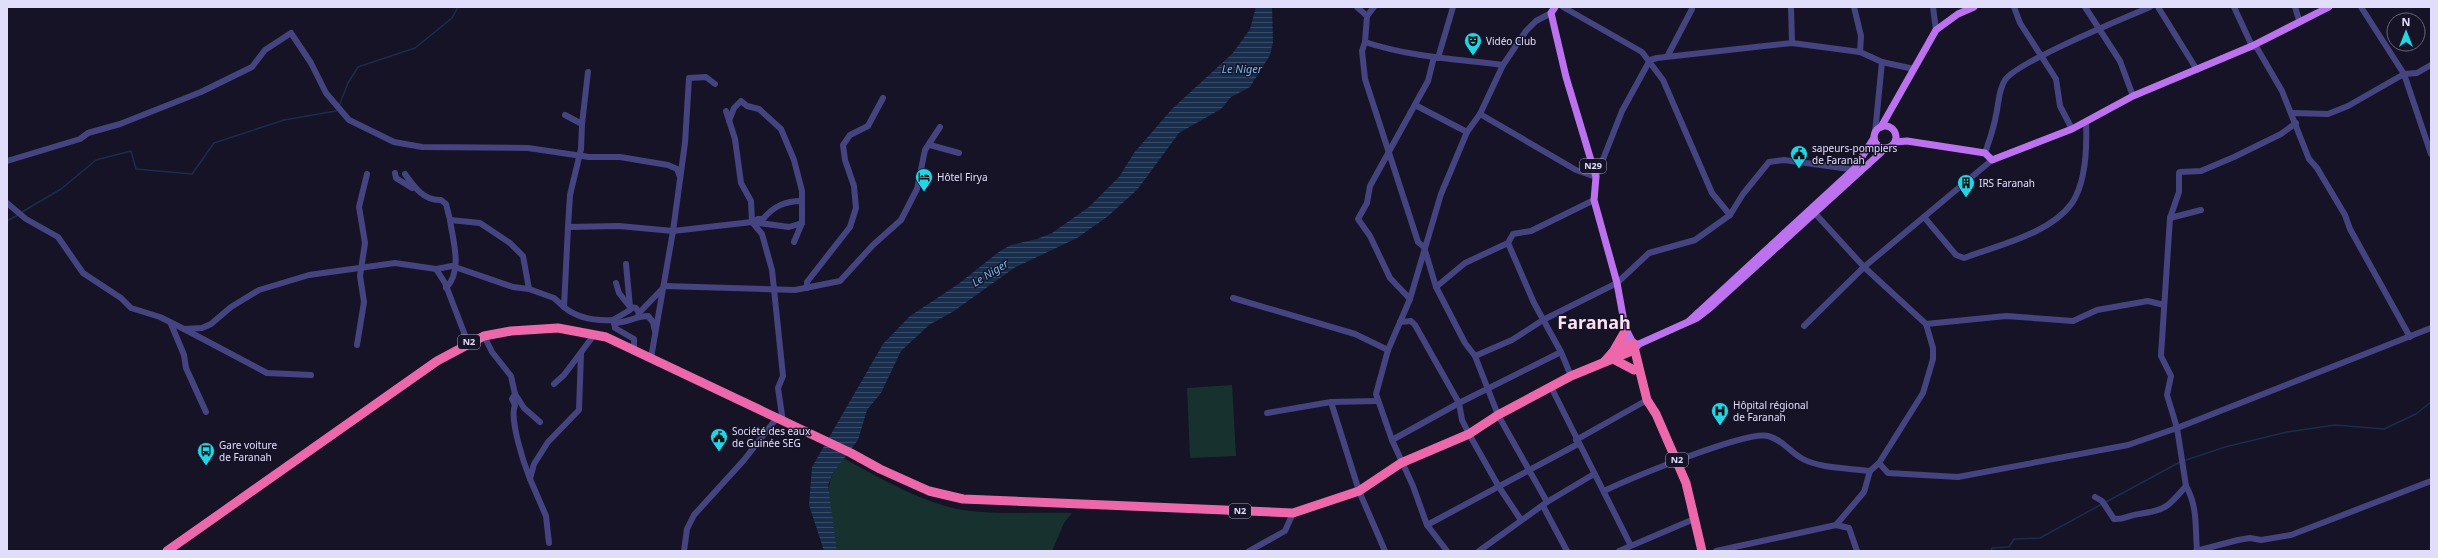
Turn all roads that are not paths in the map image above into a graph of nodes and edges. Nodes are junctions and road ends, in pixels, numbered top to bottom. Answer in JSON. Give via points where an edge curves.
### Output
{"nodes":[{"id":1,"x":1357,"y":7,"type":"edge"},
{"id":2,"x":1374,"y":7,"type":"edge"},
{"id":3,"x":1452,"y":7,"type":"edge"},
{"id":4,"x":1562,"y":7,"type":"edge"},
{"id":5,"x":1791,"y":7,"type":"edge"},
{"id":6,"x":1854,"y":7,"type":"edge"},
{"id":7,"x":1933,"y":7,"type":"edge"},
{"id":8,"x":1974,"y":7,"type":"edge"},
{"id":9,"x":2014,"y":7,"type":"edge"},
{"id":10,"x":2085,"y":7,"type":"edge"},
{"id":11,"x":2150,"y":7,"type":"edge"},
{"id":12,"x":2158,"y":7,"type":"edge"},
{"id":13,"x":2234,"y":7,"type":"edge"},
{"id":14,"x":2295,"y":7,"type":"edge"},
{"id":15,"x":2329,"y":7,"type":"edge"},
{"id":16,"x":2361,"y":7,"type":"edge"},
{"id":17,"x":1691,"y":8,"type":"edge"},
{"id":18,"x":1553,"y":10,"type":"edge"},
{"id":19,"x":1367,"y":16,"type":"junction"},
{"id":20,"x":2299,"y":20,"type":"junction"},
{"id":21,"x":2098,"y":29,"type":"junction"},
{"id":22,"x":1936,"y":30,"type":"junction"},
{"id":23,"x":1365,"y":42,"type":"junction"},
{"id":24,"x":1792,"y":42,"type":"junction"},
{"id":25,"x":2252,"y":46,"type":"junction"},
{"id":26,"x":1860,"y":52,"type":"junction"},
{"id":27,"x":1668,"y":55,"type":"junction"},
{"id":28,"x":2041,"y":57,"type":"junction"},
{"id":29,"x":1436,"y":58,"type":"junction"},
{"id":30,"x":1650,"y":60,"type":"junction"},
{"id":31,"x":1882,"y":62,"type":"junction"},
{"id":32,"x":1503,"y":65,"type":"junction"},
{"id":33,"x":2431,"y":65,"type":"edge"},
{"id":34,"x":1914,"y":69,"type":"junction"},
{"id":35,"x":2197,"y":70,"type":"junction"},
{"id":36,"x":588,"y":72,"type":"dead end"},
{"id":37,"x":2404,"y":74,"type":"junction"},
{"id":38,"x":715,"y":84,"type":"dead end"},
{"id":39,"x":2133,"y":96,"type":"junction"},
{"id":40,"x":884,"y":98,"type":"dead end"},
{"id":41,"x":1415,"y":105,"type":"junction"},
{"id":42,"x":726,"y":111,"type":"dead end"},
{"id":43,"x":1890,"y":112,"type":"junction"},
{"id":44,"x":2292,"y":113,"type":"junction"},
{"id":45,"x":1480,"y":114,"type":"junction"},
{"id":46,"x":565,"y":115,"type":"dead end"},
{"id":47,"x":729,"y":121,"type":"junction"},
{"id":48,"x":2086,"y":122,"type":"junction"},
{"id":49,"x":2296,"y":123,"type":"junction"},
{"id":50,"x":582,"y":124,"type":"junction"},
{"id":51,"x":940,"y":127,"type":"dead end"},
{"id":52,"x":1881,"y":127,"type":"junction"},
{"id":53,"x":2072,"y":129,"type":"junction"},
{"id":54,"x":1893,"y":131,"type":"junction"},
{"id":55,"x":1467,"y":132,"type":"junction"},
{"id":56,"x":1874,"y":136,"type":"junction"},
{"id":57,"x":1907,"y":141,"type":"junction"},
{"id":58,"x":1895,"y":142,"type":"junction"},
{"id":59,"x":930,"y":145,"type":"junction"},
{"id":60,"x":1886,"y":148,"type":"junction"},
{"id":61,"x":959,"y":153,"type":"dead end"},
{"id":62,"x":1985,"y":153,"type":"junction"},
{"id":63,"x":1389,"y":154,"type":"junction"},
{"id":64,"x":2431,"y":154,"type":"edge"},
{"id":65,"x":579,"y":156,"type":"junction"},
{"id":66,"x":1992,"y":160,"type":"junction"},
{"id":67,"x":7,"y":161,"type":"edge"},
{"id":68,"x":1857,"y":170,"type":"junction"},
{"id":69,"x":395,"y":173,"type":"dead end"},
{"id":70,"x":367,"y":174,"type":"dead end"},
{"id":71,"x":405,"y":174,"type":"dead end"},
{"id":72,"x":680,"y":177,"type":"junction"},
{"id":73,"x":1596,"y":177,"type":"junction"},
{"id":74,"x":415,"y":189,"type":"junction"},
{"id":75,"x":1594,"y":200,"type":"junction"},
{"id":76,"x":802,"y":201,"type":"junction"},
{"id":77,"x":7,"y":203,"type":"edge"},
{"id":78,"x":2201,"y":210,"type":"dead end"},
{"id":79,"x":1812,"y":211,"type":"junction"},
{"id":80,"x":1730,"y":216,"type":"junction"},
{"id":81,"x":1924,"y":217,"type":"junction"},
{"id":82,"x":2170,"y":218,"type":"junction"},
{"id":83,"x":450,"y":220,"type":"junction"},
{"id":84,"x":752,"y":222,"type":"junction"},
{"id":85,"x":802,"y":223,"type":"junction"},
{"id":86,"x":568,"y":227,"type":"junction"},
{"id":87,"x":673,"y":231,"type":"junction"},
{"id":88,"x":794,"y":242,"type":"dead end"},
{"id":89,"x":1508,"y":243,"type":"junction"},
{"id":90,"x":1424,"y":247,"type":"junction"},
{"id":91,"x":626,"y":264,"type":"dead end"},
{"id":92,"x":456,"y":267,"type":"junction"},
{"id":93,"x":1864,"y":267,"type":"junction"},
{"id":94,"x":360,"y":269,"type":"junction"},
{"id":95,"x":436,"y":269,"type":"junction"},
{"id":96,"x":1617,"y":282,"type":"junction"},
{"id":97,"x":616,"y":283,"type":"dead end"},
{"id":98,"x":665,"y":286,"type":"junction"},
{"id":99,"x":1436,"y":286,"type":"junction"},
{"id":100,"x":446,"y":288,"type":"junction"},
{"id":101,"x":807,"y":288,"type":"junction"},
{"id":102,"x":529,"y":289,"type":"junction"},
{"id":103,"x":774,"y":290,"type":"junction"},
{"id":104,"x":1233,"y":298,"type":"dead end"},
{"id":105,"x":1410,"y":299,"type":"junction"},
{"id":106,"x":2164,"y":305,"type":"junction"},
{"id":107,"x":564,"y":307,"type":"junction"},
{"id":108,"x":630,"y":307,"type":"junction"},
{"id":109,"x":639,"y":315,"type":"junction"},
{"id":110,"x":1543,"y":320,"type":"junction"},
{"id":111,"x":613,"y":321,"type":"junction"},
{"id":112,"x":1400,"y":322,"type":"junction"},
{"id":113,"x":171,"y":324,"type":"junction"},
{"id":114,"x":1926,"y":324,"type":"junction"},
{"id":115,"x":1804,"y":326,"type":"dead end"},
{"id":116,"x":2431,"y":328,"type":"edge"},
{"id":117,"x":184,"y":329,"type":"junction"},
{"id":118,"x":1624,"y":330,"type":"junction"},
{"id":119,"x":655,"y":331,"type":"junction"},
{"id":120,"x":594,"y":335,"type":"junction"},
{"id":121,"x":484,"y":336,"type":"junction"},
{"id":122,"x":2410,"y":337,"type":"junction"},
{"id":123,"x":468,"y":343,"type":"junction"},
{"id":124,"x":357,"y":345,"type":"dead end"},
{"id":125,"x":1632,"y":348,"type":"junction"},
{"id":126,"x":634,"y":349,"type":"junction"},
{"id":127,"x":1388,"y":350,"type":"junction"},
{"id":128,"x":1561,"y":352,"type":"junction"},
{"id":129,"x":581,"y":353,"type":"junction"},
{"id":130,"x":1475,"y":356,"type":"junction"},
{"id":131,"x":1613,"y":356,"type":"junction"},
{"id":132,"x":651,"y":358,"type":"junction"},
{"id":133,"x":1636,"y":372,"type":"junction"},
{"id":134,"x":311,"y":375,"type":"dead end"},
{"id":135,"x":1571,"y":376,"type":"junction"},
{"id":136,"x":554,"y":384,"type":"dead end"},
{"id":137,"x":1551,"y":387,"type":"junction"},
{"id":138,"x":1487,"y":389,"type":"junction"},
{"id":139,"x":516,"y":394,"type":"junction"},
{"id":140,"x":1647,"y":400,"type":"junction"},
{"id":141,"x":1377,"y":401,"type":"junction"},
{"id":142,"x":1331,"y":402,"type":"junction"},
{"id":143,"x":1458,"y":403,"type":"junction"},
{"id":144,"x":206,"y":412,"type":"dead end"},
{"id":145,"x":1267,"y":413,"type":"dead end"},
{"id":146,"x":1498,"y":415,"type":"junction"},
{"id":147,"x":779,"y":421,"type":"junction"},
{"id":148,"x":540,"y":422,"type":"dead end"},
{"id":149,"x":2177,"y":428,"type":"junction"},
{"id":150,"x":1469,"y":434,"type":"junction"},
{"id":151,"x":1392,"y":440,"type":"junction"},
{"id":152,"x":1577,"y":442,"type":"junction"},
{"id":153,"x":1677,"y":460,"type":"junction"},
{"id":154,"x":1879,"y":463,"type":"junction"},
{"id":155,"x":1401,"y":464,"type":"junction"},
{"id":156,"x":1529,"y":471,"type":"junction"},
{"id":157,"x":1870,"y":471,"type":"junction"},
{"id":158,"x":1594,"y":474,"type":"junction"},
{"id":159,"x":530,"y":479,"type":"junction"},
{"id":160,"x":2431,"y":481,"type":"edge"},
{"id":161,"x":2186,"y":486,"type":"junction"},
{"id":162,"x":1499,"y":487,"type":"junction"},
{"id":163,"x":1359,"y":491,"type":"junction"},
{"id":164,"x":1604,"y":491,"type":"junction"},
{"id":165,"x":2095,"y":497,"type":"dead end"},
{"id":166,"x":1545,"y":504,"type":"junction"},
{"id":167,"x":1293,"y":513,"type":"junction"},
{"id":168,"x":1694,"y":519,"type":"junction"},
{"id":169,"x":1521,"y":520,"type":"junction"},
{"id":170,"x":1427,"y":525,"type":"junction"},
{"id":171,"x":1836,"y":525,"type":"junction"},
{"id":172,"x":549,"y":543,"type":"dead end"},
{"id":173,"x":1262,"y":544,"type":"junction"},
{"id":174,"x":1630,"y":544,"type":"junction"},
{"id":175,"x":684,"y":548,"type":"edge"},
{"id":176,"x":167,"y":551,"type":"edge"},
{"id":177,"x":688,"y":551,"type":"edge"},
{"id":178,"x":1249,"y":551,"type":"edge"},
{"id":179,"x":1261,"y":551,"type":"edge"},
{"id":180,"x":1385,"y":551,"type":"edge"},
{"id":181,"x":1447,"y":551,"type":"edge"},
{"id":182,"x":1480,"y":551,"type":"edge"},
{"id":183,"x":1567,"y":551,"type":"edge"},
{"id":184,"x":1619,"y":551,"type":"edge"},
{"id":185,"x":1702,"y":551,"type":"edge"},
{"id":186,"x":1716,"y":551,"type":"edge"},
{"id":187,"x":1858,"y":551,"type":"edge"},
{"id":188,"x":2196,"y":551,"type":"edge"}],
"edges":[{"from":1,"to":19,"type":"street"},
{"from":2,"to":19,"type":"street"},
{"from":3,"to":29,"type":"street"},
{"from":4,"to":30,"type":"street","via":[[1642,52]]},
{"from":5,"to":24,"type":"street"},
{"from":6,"to":26,"type":"street","via":[[1861,36]]},
{"from":7,"to":22,"type":"street"},
{"from":8,"to":22,"type":"main road","via":[[1958,14]]},
{"from":9,"to":28,"type":"street","via":[[2020,23]]},
{"from":10,"to":21,"type":"street"},
{"from":11,"to":21,"type":"street"},
{"from":12,"to":35,"type":"street"},
{"from":13,"to":25,"type":"street"},
{"from":14,"to":20,"type":"street"},
{"from":15,"to":20,"type":"main road"},
{"from":16,"to":37,"type":"street"},
{"from":17,"to":27,"type":"street"},
{"from":18,"to":32,"type":"street","via":[[1526,30]]},
{"from":18,"to":73,"type":"main road","number":"N29","via":[[1566,77]]},
{"from":19,"to":23,"type":"street"},
{"from":20,"to":25,"type":"main road"},
{"from":21,"to":28,"type":"street"},
{"from":21,"to":39,"type":"street","via":[[2120,61]]},
{"from":22,"to":34,"type":"main road"},
{"from":23,"to":29,"type":"street","via":[[1388,50]]},
{"from":23,"to":63,"type":"street","via":[[1362,51],[1365,79]]},
{"from":24,"to":26,"type":"street"},
{"from":24,"to":27,"type":"street"},
{"from":25,"to":35,"type":"main road"},
{"from":25,"to":44,"type":"street","via":[[2260,52]]},
{"from":26,"to":31,"type":"street"},
{"from":27,"to":30,"type":"street"},
{"from":28,"to":53,"type":"street","via":[[2056,79],[2060,106]]},
{"from":28,"to":62,"type":"street","via":[[2006,79],[1997,100],[1997,114]]},
{"from":29,"to":32,"type":"street"},
{"from":29,"to":41,"type":"street","via":[[1428,81]]},
{"from":30,"to":73,"type":"street","via":[[1622,110]]},
{"from":30,"to":80,"type":"street","via":[[1663,80],[1712,193]]},
{"from":31,"to":34,"type":"street"},
{"from":31,"to":56,"type":"street"},
{"from":32,"to":45,"type":"street"},
{"from":33,"to":37,"type":"street","via":[[2417,73]]},
{"from":34,"to":43,"type":"main road"},
{"from":35,"to":39,"type":"main road"},
{"from":36,"to":50,"type":"street"},
{"from":37,"to":44,"type":"street","via":[[2348,106],[2328,114]]},
{"from":37,"to":64,"type":"street"},
{"from":38,"to":72,"type":"street","via":[[706,77],[689,78]]},
{"from":39,"to":48,"type":"main road"},
{"from":40,"to":101,"type":"street","via":[[868,126],[850,135],[843,145],[854,186],[856,208],[850,227],[807,282]]},
{"from":41,"to":55,"type":"street"},
{"from":41,"to":63,"type":"street"},
{"from":42,"to":47,"type":"street"},
{"from":43,"to":52,"type":"main road"},
{"from":43,"to":54,"type":"main road"},
{"from":44,"to":49,"type":"street"},
{"from":45,"to":55,"type":"street"},
{"from":45,"to":73,"type":"street","via":[[1576,170]]},
{"from":46,"to":50,"type":"street"},
{"from":47,"to":76,"type":"street","via":[[734,108],[741,101],[746,106],[758,109],[781,128],[794,160]]},
{"from":47,"to":84,"type":"street","via":[[741,182],[751,201]]},
{"from":48,"to":53,"type":"main road"},
{"from":48,"to":81,"type":"street","via":[[2080,182],[2072,202],[2055,219],[2019,240],[1964,258],[1956,255]]},
{"from":49,"to":82,"type":"street","via":[[2281,134],[2201,171],[2180,172],[2179,192]]},
{"from":49,"to":122,"type":"street","via":[[2309,158],[2346,215],[2350,229]]},
{"from":50,"to":65,"type":"street"},
{"from":51,"to":59,"type":"street"},
{"from":52,"to":54,"type":"main road"},
{"from":52,"to":56,"type":"main road"},
{"from":53,"to":66,"type":"main road"},
{"from":54,"to":57,"type":"main road"},
{"from":54,"to":58,"type":"main road"},
{"from":55,"to":90,"type":"street","via":[[1441,194]]},
{"from":56,"to":60,"type":"main road","via":[[1878,146]]},
{"from":56,"to":68,"type":"main road"},
{"from":57,"to":58,"type":"main road"},
{"from":57,"to":62,"type":"main road"},
{"from":58,"to":60,"type":"main road"},
{"from":59,"to":61,"type":"street"},
{"from":59,"to":101,"type":"street","via":[[925,150],[917,189],[901,220],[873,245],[840,281]]},
{"from":60,"to":68,"type":"main road"},
{"from":62,"to":66,"type":"main road"},
{"from":63,"to":90,"type":"street","via":[[1418,242]]},
{"from":63,"to":105,"type":"street","via":[[1370,186],[1367,203],[1358,219],[1370,236],[1390,278]]},
{"from":65,"to":67,"type":"street","via":[[528,148],[422,147],[394,142],[360,127],[337,108],[291,34],[265,50],[252,67],[201,92],[120,124],[88,133],[80,139]]},
{"from":65,"to":72,"type":"street","via":[[651,161],[677,169]]},
{"from":65,"to":86,"type":"street","via":[[570,195]]},
{"from":66,"to":81,"type":"street"},
{"from":68,"to":79,"type":"main road"},
{"from":68,"to":80,"type":"street","via":[[1784,160],[1769,162],[1743,194]]},
{"from":69,"to":74,"type":"street","via":[[396,178]]},
{"from":70,"to":94,"type":"street","via":[[359,207],[365,243]]},
{"from":71,"to":74,"type":"street"},
{"from":72,"to":87,"type":"street"},
{"from":73,"to":75,"type":"main road","number":"N29"},
{"from":74,"to":83,"type":"street","via":[[432,200],[441,200],[446,204]]},
{"from":75,"to":89,"type":"street","via":[[1531,230],[1513,234]]},
{"from":75,"to":96,"type":"main road","number":"N29"},
{"from":76,"to":84,"type":"street","via":[[781,204],[763,219],[758,218]]},
{"from":76,"to":85,"type":"street"},
{"from":77,"to":113,"type":"street","via":[[26,219],[58,237],[83,273],[121,298],[131,308],[160,316]]},
{"from":78,"to":82,"type":"street"},
{"from":79,"to":93,"type":"street"},
{"from":79,"to":125,"type":"main road","via":[[1710,308]]},
{"from":80,"to":96,"type":"street","via":[[1695,240],[1649,253]]},
{"from":81,"to":93,"type":"street"},
{"from":82,"to":106,"type":"street"},
{"from":83,"to":92,"type":"street"},
{"from":83,"to":102,"type":"street","via":[[480,223],[510,243],[523,256]]},
{"from":84,"to":85,"type":"street","via":[[789,227]]},
{"from":84,"to":87,"type":"street"},
{"from":84,"to":103,"type":"street","via":[[762,234],[772,270]]},
{"from":85,"to":88,"type":"street"},
{"from":86,"to":87,"type":"street","via":[[619,226]]},
{"from":86,"to":107,"type":"street"},
{"from":87,"to":98,"type":"street"},
{"from":89,"to":99,"type":"street","via":[[1465,263]]},
{"from":89,"to":110,"type":"street"},
{"from":90,"to":99,"type":"street"},
{"from":90,"to":105,"type":"street"},
{"from":91,"to":108,"type":"street"},
{"from":92,"to":95,"type":"street"},
{"from":92,"to":100,"type":"street","via":[[452,282]]},
{"from":92,"to":102,"type":"street","via":[[513,287]]},
{"from":93,"to":114,"type":"street"},
{"from":93,"to":115,"type":"street"},
{"from":94,"to":95,"type":"street","via":[[395,263]]},
{"from":94,"to":117,"type":"street","via":[[309,275],[258,290],[231,307],[211,324],[202,328]]},
{"from":94,"to":124,"type":"street","via":[[364,302]]},
{"from":95,"to":100,"type":"street"},
{"from":96,"to":110,"type":"street"},
{"from":96,"to":118,"type":"main road","number":"N29"},
{"from":97,"to":108,"type":"street"},
{"from":98,"to":103,"type":"street"},
{"from":98,"to":109,"type":"street"},
{"from":98,"to":119,"type":"street"},
{"from":99,"to":130,"type":"street","via":[[1465,344]]},
{"from":100,"to":123,"type":"street"},
{"from":101,"to":103,"type":"street"},
{"from":102,"to":107,"type":"street","via":[[554,298]]},
{"from":103,"to":147,"type":"street","via":[[783,376],[778,388]]},
{"from":104,"to":127,"type":"street","via":[[1355,334]]},
{"from":105,"to":112,"type":"street"},
{"from":106,"to":114,"type":"street","via":[[2148,301],[2097,310],[2074,321],[2006,316]]},
{"from":106,"to":149,"type":"street","via":[[2161,356],[2171,376],[2167,395]]},
{"from":107,"to":111,"type":"street","via":[[599,321]]},
{"from":108,"to":109,"type":"street","via":[[636,308]]},
{"from":108,"to":111,"type":"street","via":[[630,310]]},
{"from":109,"to":111,"type":"street","via":[[624,323]]},
{"from":109,"to":119,"type":"street","via":[[648,316]]},
{"from":110,"to":128,"type":"street"},
{"from":110,"to":130,"type":"street","via":[[1512,340]]},
{"from":111,"to":126,"type":"street","via":[[615,328],[634,339]]},
{"from":112,"to":127,"type":"street"},
{"from":112,"to":143,"type":"street","via":[[1411,321],[1415,325]]},
{"from":113,"to":117,"type":"street"},
{"from":113,"to":144,"type":"street","via":[[184,355],[186,368]]},
{"from":114,"to":154,"type":"street","via":[[1933,348],[1933,359],[1923,393]]},
{"from":116,"to":122,"type":"street"},
{"from":117,"to":134,"type":"street","via":[[267,373]]},
{"from":118,"to":125,"type":"main road","number":"N2"},
{"from":118,"to":131,"type":"highway"},
{"from":119,"to":132,"type":"street"},
{"from":120,"to":121,"type":"highway","number":"N2","via":[[558,328],[531,328]]},
{"from":120,"to":126,"type":"highway","number":"N2","via":[[606,337]]},
{"from":120,"to":129,"type":"street"},
{"from":121,"to":123,"type":"highway","number":"N2"},
{"from":121,"to":139,"type":"street","via":[[492,352],[510,376]]},
{"from":122,"to":149,"type":"street"},
{"from":123,"to":176,"type":"highway","number":"N2","via":[[402,384]]},
{"from":125,"to":131,"type":"highway","number":"N2"},
{"from":125,"to":133,"type":"highway","number":"N2"},
{"from":126,"to":132,"type":"highway","number":"N2"},
{"from":127,"to":141,"type":"street","via":[[1376,394]]},
{"from":128,"to":135,"type":"street"},
{"from":128,"to":138,"type":"street"},
{"from":129,"to":136,"type":"street"},
{"from":129,"to":159,"type":"street","via":[[579,410],[548,442],[534,464]]},
{"from":130,"to":138,"type":"street"},
{"from":131,"to":133,"type":"highway"},
{"from":131,"to":135,"type":"highway","number":"N2"},
{"from":132,"to":147,"type":"highway","number":"N2"},
{"from":133,"to":140,"type":"highway","number":"N2"},
{"from":135,"to":137,"type":"highway","number":"N2"},
{"from":137,"to":146,"type":"highway","number":"N2"},
{"from":137,"to":152,"type":"street"},
{"from":138,"to":143,"type":"street"},
{"from":138,"to":146,"type":"street"},
{"from":139,"to":148,"type":"street","via":[[524,408]]},
{"from":139,"to":159,"type":"street","via":[[512,399],[515,406],[515,430],[520,455]]},
{"from":140,"to":152,"type":"street"},
{"from":140,"to":153,"type":"highway","number":"N2"},
{"from":141,"to":142,"type":"street"},
{"from":141,"to":151,"type":"street"},
{"from":142,"to":145,"type":"street"},
{"from":142,"to":163,"type":"street"},
{"from":143,"to":150,"type":"street"},
{"from":143,"to":151,"type":"street"},
{"from":146,"to":150,"type":"highway","number":"N2"},
{"from":146,"to":156,"type":"street"},
{"from":147,"to":167,"type":"highway","number":"N2","via":[[929,491],[958,498],[1121,508],[1202,508],[1273,514]]},
{"from":147,"to":175,"type":"street","via":[[694,515],[687,529]]},
{"from":149,"to":154,"type":"street","via":[[2099,452],[1958,476],[1888,473]]},
{"from":149,"to":161,"type":"street"},
{"from":150,"to":155,"type":"highway","number":"N2"},
{"from":150,"to":162,"type":"street"},
{"from":151,"to":155,"type":"street"},
{"from":152,"to":156,"type":"street"},
{"from":152,"to":158,"type":"street"},
{"from":153,"to":157,"type":"street","via":[[1767,435],[1785,443],[1801,458],[1820,464]]},
{"from":153,"to":164,"type":"street"},
{"from":153,"to":168,"type":"highway","number":"N2","via":[[1686,483]]},
{"from":154,"to":157,"type":"street"},
{"from":155,"to":163,"type":"highway","number":"N2"},
{"from":155,"to":170,"type":"street","via":[[1413,486]]},
{"from":156,"to":162,"type":"street"},
{"from":156,"to":166,"type":"street"},
{"from":157,"to":171,"type":"street","via":[[1864,492]]},
{"from":158,"to":164,"type":"street"},
{"from":158,"to":166,"type":"street"},
{"from":159,"to":172,"type":"street","via":[[546,516]]},
{"from":160,"to":188,"type":"street","via":[[2291,535],[2261,540],[2238,540]]},
{"from":161,"to":165,"type":"street","via":[[2174,500],[2159,511],[2138,514],[2122,520],[2114,519],[2102,501]]},
{"from":161,"to":188,"type":"street","via":[[2193,497],[2196,516]]},
{"from":162,"to":169,"type":"street"},
{"from":162,"to":170,"type":"street"},
{"from":163,"to":167,"type":"highway","number":"N2"},
{"from":163,"to":180,"type":"street"},
{"from":164,"to":174,"type":"street"},
{"from":166,"to":169,"type":"street"},
{"from":166,"to":183,"type":"street"},
{"from":167,"to":173,"type":"street","via":[[1285,531]]},
{"from":168,"to":174,"type":"street","via":[[1660,535]]},
{"from":168,"to":185,"type":"highway","number":"N2"},
{"from":169,"to":182,"type":"street"},
{"from":170,"to":181,"type":"street"},
{"from":171,"to":186,"type":"street"},
{"from":171,"to":187,"type":"street","via":[[1849,528]]},
{"from":173,"to":178,"type":"street"},
{"from":173,"to":179,"type":"street"},
{"from":174,"to":184,"type":"street"},
{"from":175,"to":177,"type":"street"}]}
